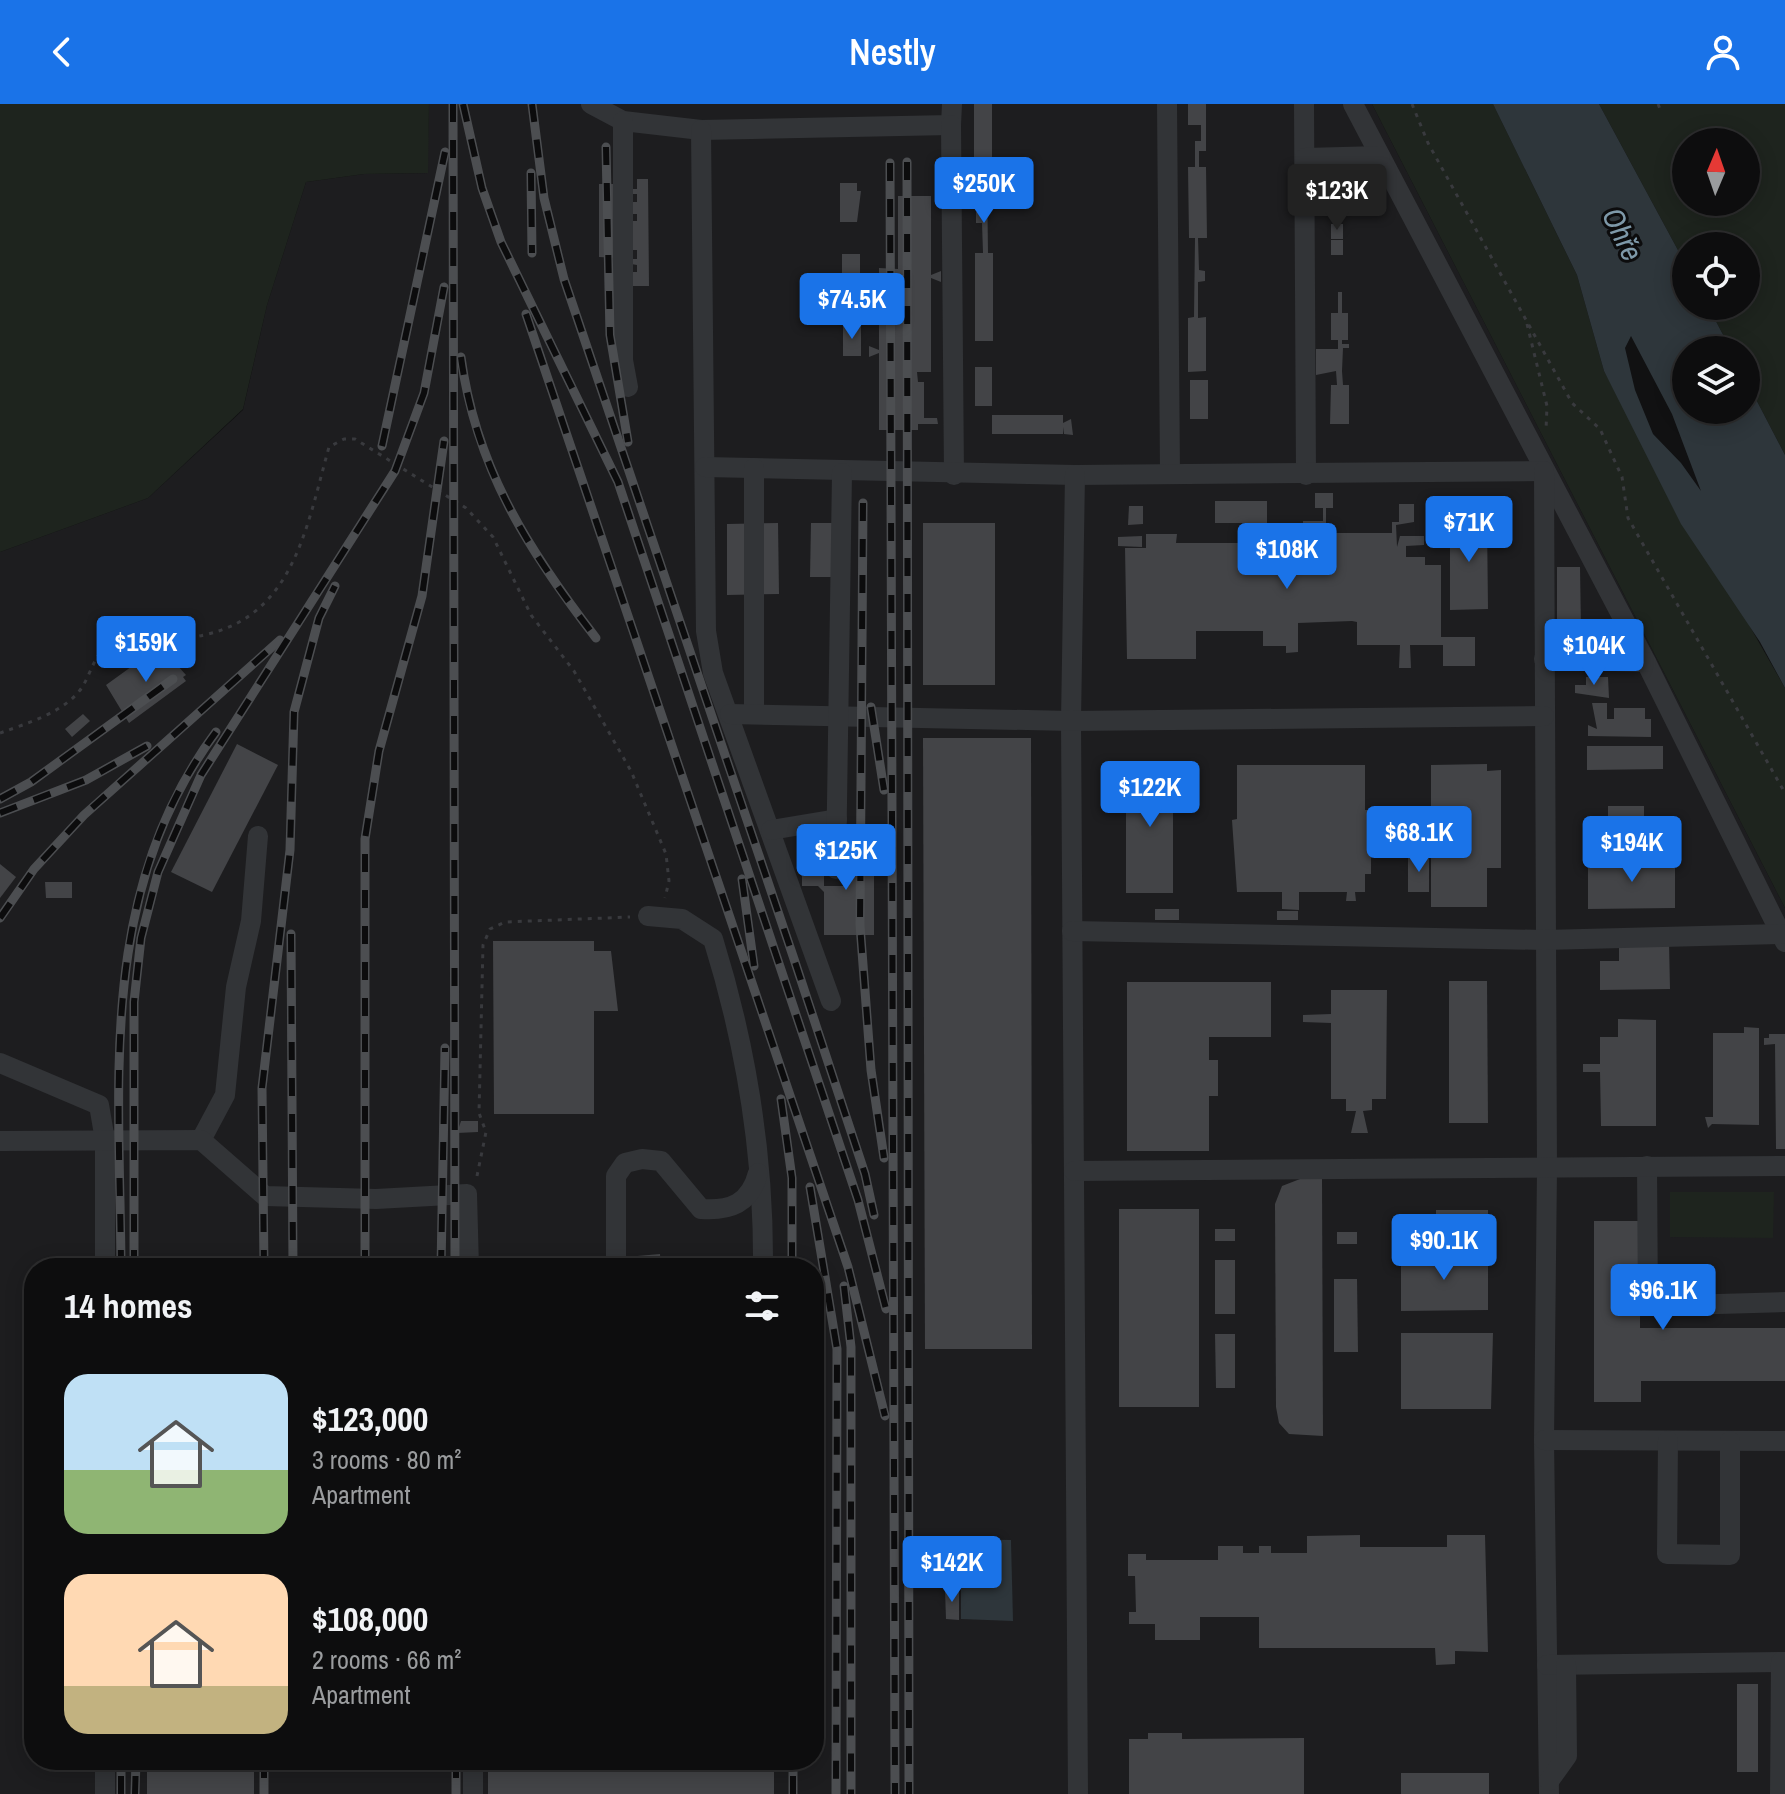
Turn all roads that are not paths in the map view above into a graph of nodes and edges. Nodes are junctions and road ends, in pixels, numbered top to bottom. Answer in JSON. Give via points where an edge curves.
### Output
{"nodes":[{"id":1,"x":591,"y":104,"type":"edge"},
{"id":2,"x":1167,"y":104,"type":"edge"},
{"id":3,"x":1304,"y":104,"type":"edge"},
{"id":4,"x":1353,"y":104,"type":"edge"},
{"id":5,"x":952,"y":114,"type":"edge"},
{"id":6,"x":623,"y":121,"type":"junction"},
{"id":7,"x":701,"y":130,"type":"junction"},
{"id":8,"x":1380,"y":156,"type":"junction"},
{"id":9,"x":1305,"y":158,"type":"junction"},
{"id":10,"x":628,"y":387,"type":"dead end"},
{"id":11,"x":705,"y":467,"type":"junction"},
{"id":12,"x":754,"y":468,"type":"junction"},
{"id":13,"x":1544,"y":471,"type":"junction"},
{"id":14,"x":842,"y":473,"type":"junction"},
{"id":15,"x":1170,"y":473,"type":"junction"},
{"id":16,"x":954,"y":475,"type":"junction"},
{"id":17,"x":1075,"y":475,"type":"junction"},
{"id":18,"x":1306,"y":475,"type":"junction"},
{"id":19,"x":1544,"y":659,"type":"junction"},
{"id":20,"x":1646,"y":662,"type":"junction"},
{"id":21,"x":754,"y":713,"type":"junction"},
{"id":22,"x":730,"y":714,"type":"junction"},
{"id":23,"x":839,"y":714,"type":"junction"},
{"id":24,"x":1544,"y":716,"type":"junction"},
{"id":25,"x":1071,"y":721,"type":"junction"},
{"id":26,"x":837,"y":819,"type":"junction"},
{"id":27,"x":771,"y":830,"type":"junction"},
{"id":28,"x":258,"y":836,"type":"dead end"},
{"id":29,"x":836,"y":869,"type":"dead end"},
{"id":30,"x":648,"y":916,"type":"road end"},
{"id":31,"x":1072,"y":931,"type":"junction"},
{"id":32,"x":1783,"y":938,"type":"edge"},
{"id":33,"x":1544,"y":940,"type":"junction"},
{"id":34,"x":831,"y":1001,"type":"dead end"},
{"id":35,"x":0,"y":1063,"type":"edge"},
{"id":36,"x":105,"y":1140,"type":"junction"},
{"id":37,"x":201,"y":1140,"type":"junction"},
{"id":38,"x":0,"y":1141,"type":"edge"},
{"id":39,"x":1647,"y":1166,"type":"junction"},
{"id":40,"x":1785,"y":1166,"type":"edge"},
{"id":41,"x":760,"y":1168,"type":"junction"},
{"id":42,"x":1547,"y":1170,"type":"junction"},
{"id":43,"x":1074,"y":1171,"type":"junction"},
{"id":44,"x":105,"y":1258,"type":"edge"},
{"id":45,"x":469,"y":1258,"type":"edge"},
{"id":46,"x":616,"y":1258,"type":"edge"},
{"id":47,"x":763,"y":1258,"type":"edge"},
{"id":48,"x":1785,"y":1302,"type":"edge"},
{"id":49,"x":1544,"y":1440,"type":"junction"},
{"id":50,"x":1668,"y":1441,"type":"junction"},
{"id":51,"x":1730,"y":1441,"type":"junction"},
{"id":52,"x":1785,"y":1441,"type":"edge"},
{"id":53,"x":1783,"y":1662,"type":"edge"},
{"id":54,"x":1556,"y":1665,"type":"junction"},
{"id":55,"x":105,"y":1770,"type":"edge"},
{"id":56,"x":473,"y":1770,"type":"edge"},
{"id":57,"x":1549,"y":1787,"type":"edge"},
{"id":58,"x":105,"y":1794,"type":"edge"},
{"id":59,"x":473,"y":1794,"type":"edge"},
{"id":60,"x":1078,"y":1794,"type":"edge"},
{"id":61,"x":1780,"y":1794,"type":"edge"}],
"edges":[{"from":1,"to":6,"type":"lane"},
{"from":2,"to":15,"type":"lane"},
{"from":3,"to":9,"type":"lane"},
{"from":4,"to":8,"type":"lane"},
{"from":5,"to":7,"type":"lane"},
{"from":5,"to":16,"type":"lane"},
{"from":6,"to":7,"type":"lane"},
{"from":6,"to":10,"type":"lane","via":[[623,360]]},
{"from":7,"to":11,"type":"lane"},
{"from":8,"to":9,"type":"lane"},
{"from":8,"to":13,"type":"lane"},
{"from":9,"to":18,"type":"lane"},
{"from":11,"to":12,"type":"lane"},
{"from":11,"to":22,"type":"lane","via":[[706,631],[713,673]]},
{"from":12,"to":14,"type":"lane"},
{"from":12,"to":21,"type":"lane"},
{"from":13,"to":18,"type":"lane"},
{"from":13,"to":19,"type":"lane"},
{"from":13,"to":20,"type":"lane"},
{"from":14,"to":16,"type":"lane"},
{"from":14,"to":23,"type":"lane"},
{"from":15,"to":17,"type":"lane"},
{"from":15,"to":18,"type":"lane"},
{"from":16,"to":17,"type":"lane"},
{"from":17,"to":25,"type":"lane"},
{"from":19,"to":20,"type":"lane"},
{"from":19,"to":24,"type":"lane"},
{"from":20,"to":32,"type":"lane"},
{"from":21,"to":22,"type":"lane"},
{"from":21,"to":23,"type":"lane"},
{"from":22,"to":27,"type":"lane"},
{"from":23,"to":25,"type":"lane"},
{"from":23,"to":26,"type":"lane"},
{"from":24,"to":25,"type":"lane"},
{"from":24,"to":33,"type":"lane"},
{"from":25,"to":31,"type":"lane"},
{"from":26,"to":27,"type":"lane"},
{"from":26,"to":29,"type":"lane"},
{"from":27,"to":34,"type":"lane"},
{"from":28,"to":37,"type":"lane","via":[[225,1095]]},
{"from":30,"to":41,"type":"lane","via":[[682,919],[713,939],[737,1018]]},
{"from":31,"to":33,"type":"lane"},
{"from":31,"to":43,"type":"lane"},
{"from":32,"to":33,"type":"lane"},
{"from":33,"to":42,"type":"lane"},
{"from":35,"to":36,"type":"lane","via":[[99,1105]]},
{"from":36,"to":37,"type":"lane"},
{"from":36,"to":38,"type":"lane"},
{"from":36,"to":44,"type":"lane"},
{"from":37,"to":45,"type":"lane","via":[[265,1196],[376,1199],[467,1194]]},
{"from":39,"to":40,"type":"lane"},
{"from":39,"to":42,"type":"lane"},
{"from":39,"to":48,"type":"lane","via":[[1648,1306]]},
{"from":41,"to":46,"type":"lane","via":[[755,1187],[741,1204],[722,1211],[701,1209],[661,1161],[625,1163],[616,1176]]},
{"from":41,"to":47,"type":"lane"},
{"from":42,"to":43,"type":"lane"},
{"from":42,"to":49,"type":"lane"},
{"from":43,"to":60,"type":"lane"},
{"from":49,"to":50,"type":"lane"},
{"from":49,"to":54,"type":"lane"},
{"from":50,"to":51,"type":"lane"},
{"from":50,"to":51,"type":"lane","via":[[1667,1554],[1730,1555]]},
{"from":51,"to":52,"type":"lane"},
{"from":53,"to":54,"type":"lane"},
{"from":53,"to":61,"type":"lane"},
{"from":54,"to":57,"type":"lane"},
{"from":55,"to":58,"type":"lane"},
{"from":56,"to":59,"type":"lane"}]}
